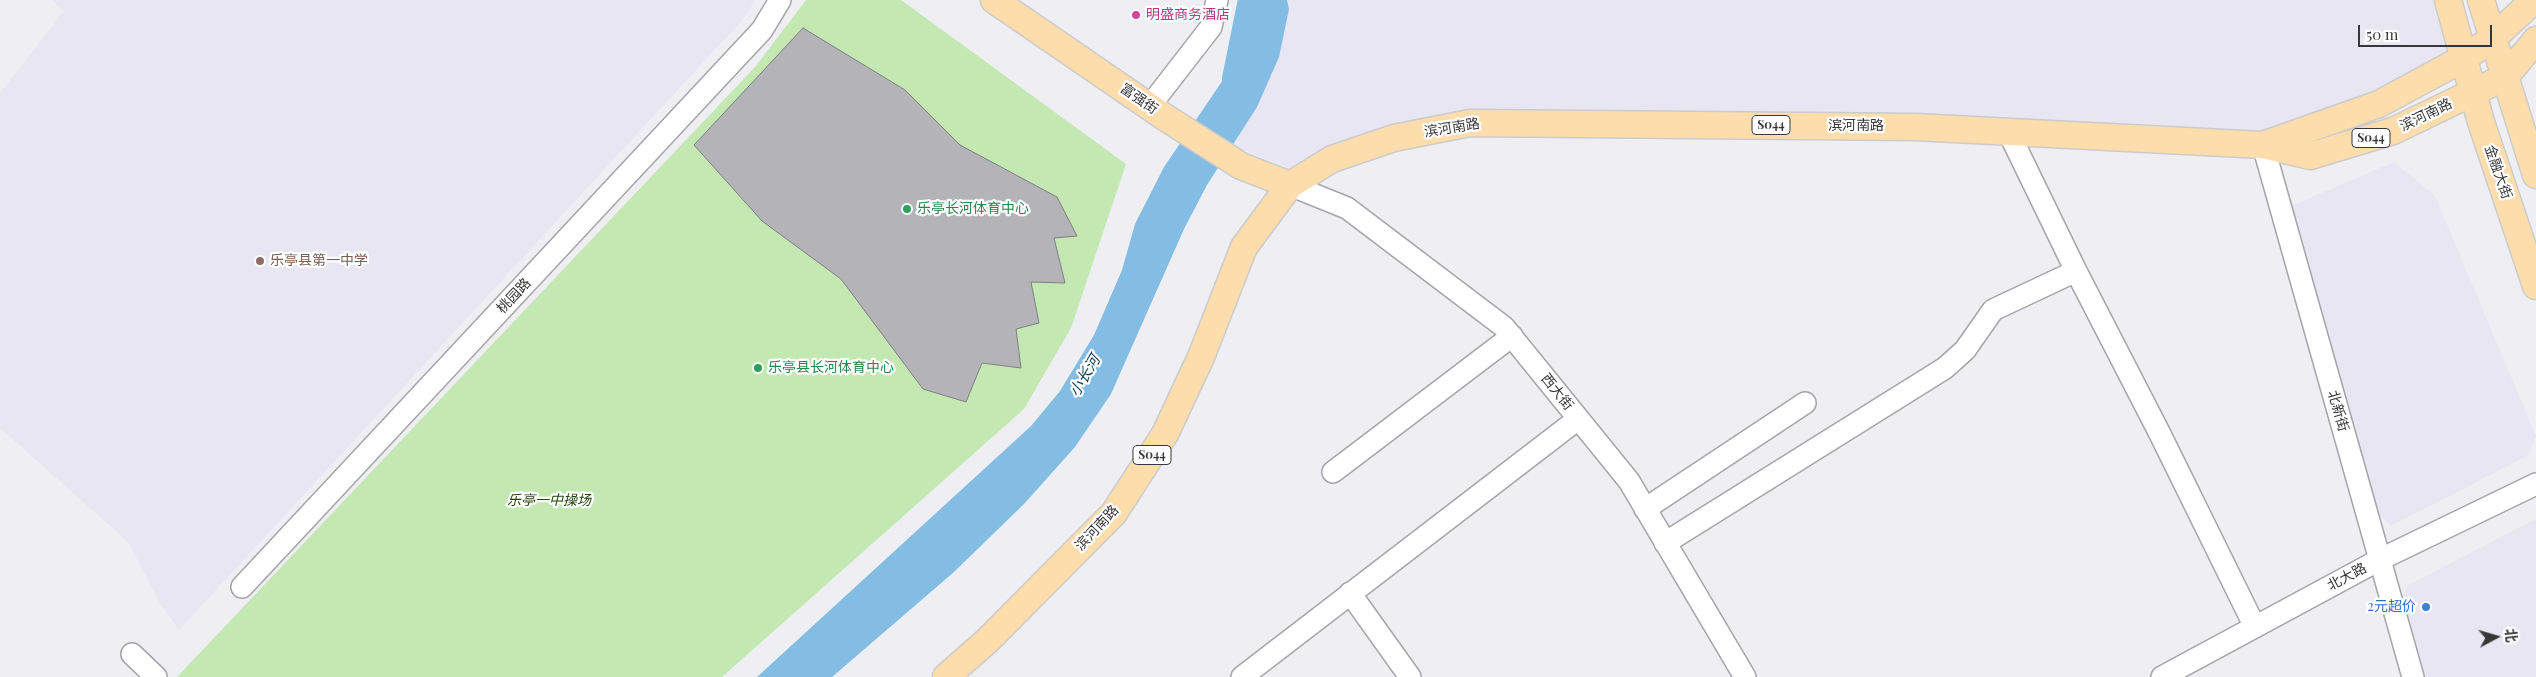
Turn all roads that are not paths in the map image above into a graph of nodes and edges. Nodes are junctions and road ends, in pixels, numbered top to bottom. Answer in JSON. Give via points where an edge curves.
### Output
{"nodes":[{"id":1,"x":780,"y":0,"type":"edge"},
{"id":2,"x":994,"y":0,"type":"edge"},
{"id":3,"x":1216,"y":0,"type":"edge"},
{"id":4,"x":2448,"y":0,"type":"edge"},
{"id":5,"x":2481,"y":0,"type":"edge"},
{"id":6,"x":2534,"y":0,"type":"edge"},
{"id":7,"x":2492,"y":39,"type":"junction"},
{"id":8,"x":2536,"y":40,"type":"edge"},
{"id":9,"x":2464,"y":58,"type":"junction"},
{"id":10,"x":2505,"y":77,"type":"junction"},
{"id":11,"x":2473,"y":92,"type":"junction"},
{"id":12,"x":1156,"y":111,"type":"junction"},
{"id":13,"x":2008,"y":132,"type":"junction"},
{"id":14,"x":2263,"y":145,"type":"junction"},
{"id":15,"x":2536,"y":175,"type":"edge"},
{"id":16,"x":1290,"y":185,"type":"junction"},
{"id":17,"x":2076,"y":271,"type":"junction"},
{"id":18,"x":2536,"y":286,"type":"edge"},
{"id":19,"x":1512,"y":336,"type":"junction"},
{"id":20,"x":1805,"y":402,"type":"dead end"},
{"id":21,"x":1578,"y":419,"type":"junction"},
{"id":22,"x":1333,"y":472,"type":"dead end"},
{"id":23,"x":2536,"y":484,"type":"edge"},
{"id":24,"x":1645,"y":509,"type":"junction"},
{"id":25,"x":1665,"y":543,"type":"junction"},
{"id":26,"x":2379,"y":560,"type":"junction"},
{"id":27,"x":242,"y":587,"type":"dead end"},
{"id":28,"x":1350,"y":593,"type":"junction"},
{"id":29,"x":2255,"y":627,"type":"junction"},
{"id":30,"x":132,"y":654,"type":"dead end"},
{"id":31,"x":156,"y":677,"type":"edge"},
{"id":32,"x":946,"y":677,"type":"edge"},
{"id":33,"x":1242,"y":677,"type":"edge"},
{"id":34,"x":1410,"y":677,"type":"edge"},
{"id":35,"x":1745,"y":677,"type":"edge"},
{"id":36,"x":2162,"y":677,"type":"edge"},
{"id":37,"x":2413,"y":677,"type":"edge"}],
"edges":[{"from":1,"to":27,"type":"street","name":"桃园路","via":[[762,30]]},
{"from":2,"to":12,"type":"main road","name":"富强街"},
{"from":3,"to":12,"type":"street","via":[[1211,27]]},
{"from":4,"to":9,"type":"main road","name":"金融大街"},
{"from":5,"to":7,"type":"main road"},
{"from":6,"to":7,"type":"main road","number":"S044"},
{"from":7,"to":9,"type":"main road","number":"S044"},
{"from":7,"to":10,"type":"main road"},
{"from":8,"to":10,"type":"main road","number":"S044"},
{"from":9,"to":11,"type":"main road","name":"金融大街"},
{"from":9,"to":14,"type":"main road","name":"滨河南路","number":"S044","via":[[2379,104]]},
{"from":10,"to":11,"type":"main road","number":"S044"},
{"from":10,"to":15,"type":"main road"},
{"from":11,"to":14,"type":"main road","name":"滨河南路","number":"S044","via":[[2393,131],[2310,156]]},
{"from":11,"to":18,"type":"main road","name":"金融大街"},
{"from":12,"to":16,"type":"main road","name":"富强街","via":[[1241,166]]},
{"from":13,"to":14,"type":"main road","name":"滨河南路","number":"S044"},
{"from":13,"to":16,"type":"main road","name":"滨河南路","number":"S044","via":[[1915,127],[1470,123],[1394,138],[1332,159]]},
{"from":13,"to":17,"type":"street"},
{"from":14,"to":26,"type":"street","name":"北新街"},
{"from":16,"to":19,"type":"street","name":"西大街","via":[[1347,208]]},
{"from":16,"to":32,"type":"main road","name":"滨河南路","number":"S044","via":[[1244,247],[1165,434],[1114,513],[988,640]]},
{"from":17,"to":25,"type":"street","via":[[1993,310],[1965,350],[1945,368]]},
{"from":17,"to":29,"type":"street"},
{"from":19,"to":21,"type":"street","name":"西大街"},
{"from":19,"to":22,"type":"street"},
{"from":20,"to":24,"type":"street"},
{"from":21,"to":24,"type":"street","name":"西大街","via":[[1629,481]]},
{"from":21,"to":28,"type":"street"},
{"from":23,"to":26,"type":"street","name":"北大路"},
{"from":24,"to":25,"type":"street","name":"西大街"},
{"from":25,"to":35,"type":"street","name":"西大街"},
{"from":26,"to":29,"type":"street","name":"北大路"},
{"from":26,"to":37,"type":"street","name":"北新街"},
{"from":28,"to":33,"type":"street"},
{"from":28,"to":34,"type":"street"},
{"from":29,"to":36,"type":"street","name":"北大路"},
{"from":30,"to":31,"type":"street"}]}
